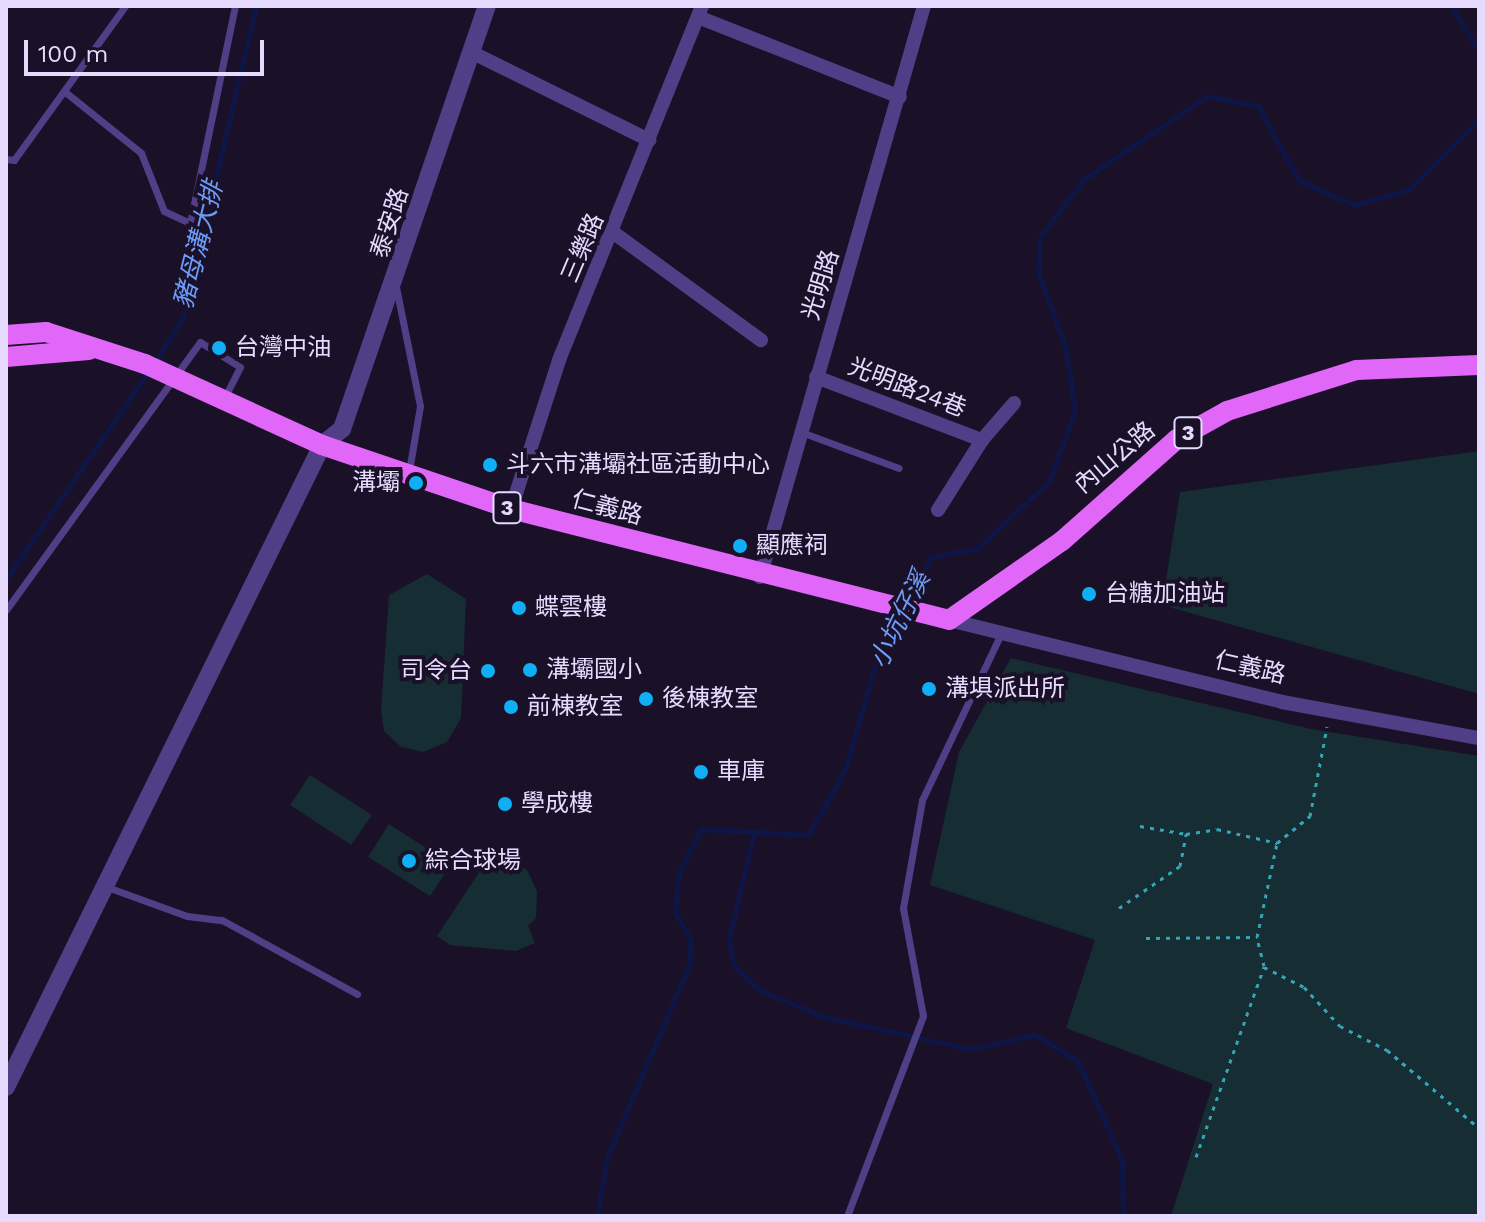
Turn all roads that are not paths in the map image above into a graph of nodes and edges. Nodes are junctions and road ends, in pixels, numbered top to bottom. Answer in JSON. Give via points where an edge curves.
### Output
{"nodes":[{"id":1,"x":125,"y":6,"type":"edge"},
{"id":2,"x":235,"y":6,"type":"edge"},
{"id":3,"x":487,"y":6,"type":"edge"},
{"id":4,"x":924,"y":6,"type":"edge"},
{"id":5,"x":700,"y":11,"type":"edge"},
{"id":6,"x":471,"y":52,"type":"junction"},
{"id":7,"x":64,"y":91,"type":"junction"},
{"id":8,"x":900,"y":97,"type":"junction"},
{"id":9,"x":649,"y":140,"type":"junction"},
{"id":10,"x":6,"y":159,"type":"edge"},
{"id":11,"x":614,"y":233,"type":"junction"},
{"id":12,"x":396,"y":285,"type":"junction"},
{"id":13,"x":6,"y":335,"type":"edge"},
{"id":14,"x":761,"y":340,"type":"dead end"},
{"id":15,"x":101,"y":349,"type":"junction"},
{"id":16,"x":6,"y":357,"type":"edge"},
{"id":17,"x":1479,"y":365,"type":"edge"},
{"id":18,"x":169,"y":375,"type":"junction"},
{"id":19,"x":816,"y":377,"type":"junction"},
{"id":20,"x":224,"y":400,"type":"junction"},
{"id":21,"x":1014,"y":403,"type":"dead end"},
{"id":22,"x":801,"y":432,"type":"junction"},
{"id":23,"x":982,"y":440,"type":"junction"},
{"id":24,"x":322,"y":445,"type":"junction"},
{"id":25,"x":899,"y":468,"type":"dead end"},
{"id":26,"x":408,"y":476,"type":"junction"},
{"id":27,"x":511,"y":509,"type":"junction"},
{"id":28,"x":938,"y":510,"type":"dead end"},
{"id":29,"x":760,"y":577,"type":"junction"},
{"id":30,"x":6,"y":610,"type":"edge"},
{"id":31,"x":949,"y":620,"type":"junction"},
{"id":32,"x":1000,"y":636,"type":"junction"},
{"id":33,"x":1479,"y":738,"type":"edge"},
{"id":34,"x":105,"y":887,"type":"junction"},
{"id":35,"x":357,"y":994,"type":"dead end"},
{"id":36,"x":6,"y":1087,"type":"edge"},
{"id":37,"x":847,"y":1216,"type":"edge"}],
"edges":[{"from":1,"to":7,"type":"lane"},
{"from":2,"to":7,"type":"lane","via":[[190,223],[164,211],[141,153]]},
{"from":3,"to":6,"type":"street","name":"泰安路"},
{"from":4,"to":8,"type":"street","name":"光明路"},
{"from":5,"to":8,"type":"street"},
{"from":5,"to":9,"type":"street","name":"三樂路"},
{"from":6,"to":9,"type":"street"},
{"from":6,"to":12,"type":"street","name":"泰安路"},
{"from":7,"to":10,"type":"lane","via":[[14,160]]},
{"from":8,"to":19,"type":"street","name":"光明路"},
{"from":9,"to":11,"type":"street","name":"三樂路"},
{"from":11,"to":14,"type":"street"},
{"from":11,"to":27,"type":"street","name":"三樂路","via":[[559,360]]},
{"from":12,"to":24,"type":"street","name":"泰安路","via":[[342,429]]},
{"from":12,"to":26,"type":"lane","via":[[420,406]]},
{"from":13,"to":15,"type":"main road","number":"3","via":[[46,332]]},
{"from":15,"to":16,"type":"main road","number":"3"},
{"from":15,"to":18,"type":"main road","number":"3"},
{"from":17,"to":31,"type":"main road","name":"內山公路","number":"3","via":[[1356,370],[1227,411],[1177,439],[1062,541]]},
{"from":18,"to":20,"type":"main road","name":"仁義路","number":"3"},
{"from":18,"to":20,"type":"lane","via":[[200,342],[240,367]]},
{"from":18,"to":30,"type":"lane"},
{"from":19,"to":22,"type":"street","name":"光明路"},
{"from":19,"to":23,"type":"street","name":"光明路24巷"},
{"from":20,"to":24,"type":"main road","name":"仁義路","number":"3"},
{"from":21,"to":23,"type":"street","name":"光明路24巷"},
{"from":22,"to":25,"type":"lane"},
{"from":22,"to":29,"type":"street","name":"光明路"},
{"from":23,"to":28,"type":"street","name":"光明路24巷"},
{"from":24,"to":26,"type":"main road","name":"仁義路","number":"3"},
{"from":24,"to":34,"type":"street","name":"泰安路"},
{"from":26,"to":27,"type":"main road","name":"仁義路","number":"3"},
{"from":27,"to":29,"type":"main road","name":"仁義路","number":"3"},
{"from":29,"to":31,"type":"main road","name":"仁義路","number":"3"},
{"from":31,"to":32,"type":"street","name":"仁義路"},
{"from":32,"to":33,"type":"street","name":"仁義路","via":[[1330,711]]},
{"from":32,"to":37,"type":"lane","via":[[922,800],[903,908],[923,1016]]},
{"from":34,"to":35,"type":"lane","via":[[222,920]]},
{"from":34,"to":36,"type":"street","name":"泰安路"}]}
